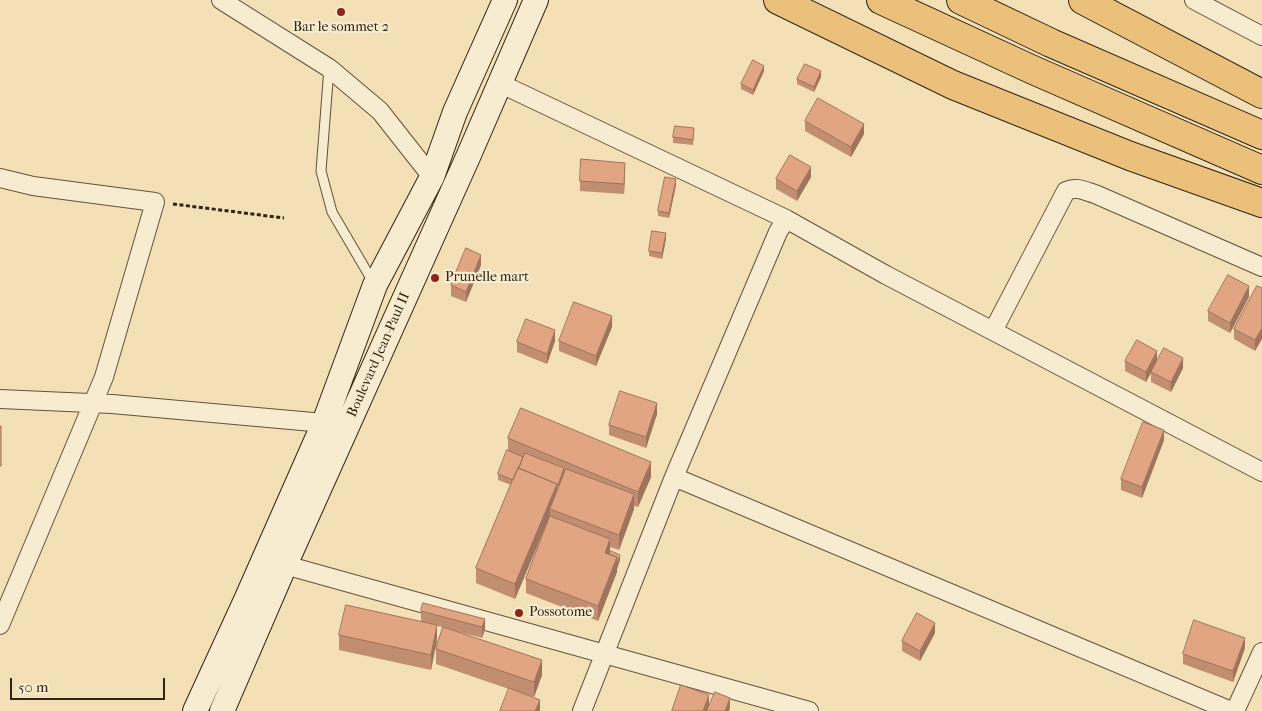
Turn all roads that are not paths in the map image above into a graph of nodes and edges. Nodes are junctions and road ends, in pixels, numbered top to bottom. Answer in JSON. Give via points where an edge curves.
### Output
{"nodes":[{"id":1,"x":221,"y":0,"type":"edge"},
{"id":2,"x":505,"y":0,"type":"edge"},
{"id":3,"x":536,"y":0,"type":"edge"},
{"id":4,"x":778,"y":0,"type":"edge"},
{"id":5,"x":881,"y":0,"type":"edge"},
{"id":6,"x":961,"y":0,"type":"edge"},
{"id":7,"x":1083,"y":0,"type":"edge"},
{"id":8,"x":1194,"y":0,"type":"edge"},
{"id":9,"x":1262,"y":36,"type":"edge"},
{"id":10,"x":329,"y":68,"type":"junction"},
{"id":11,"x":499,"y":82,"type":"junction"},
{"id":12,"x":1262,"y":94,"type":"edge"},
{"id":13,"x":1262,"y":134,"type":"edge"},
{"id":14,"x":1262,"y":170,"type":"edge"},
{"id":15,"x":432,"y":177,"type":"junction"},
{"id":16,"x":0,"y":178,"type":"edge"},
{"id":17,"x":1262,"y":203,"type":"edge"},
{"id":18,"x":786,"y":219,"type":"junction"},
{"id":19,"x":1262,"y":267,"type":"edge"},
{"id":20,"x":375,"y":285,"type":"junction"},
{"id":21,"x":993,"y":331,"type":"junction"},
{"id":22,"x":0,"y":399,"type":"edge"},
{"id":23,"x":94,"y":404,"type":"junction"},
{"id":24,"x":324,"y":423,"type":"junction"},
{"id":25,"x":345,"y":431,"type":"junction"},
{"id":26,"x":1262,"y":472,"type":"edge"},
{"id":27,"x":674,"y":477,"type":"junction"},
{"id":28,"x":285,"y":565,"type":"junction"},
{"id":29,"x":0,"y":625,"type":"edge"},
{"id":30,"x":1262,"y":652,"type":"edge"},
{"id":31,"x":605,"y":654,"type":"junction"},
{"id":32,"x":196,"y":711,"type":"edge"},
{"id":33,"x":222,"y":711,"type":"edge"},
{"id":34,"x":582,"y":711,"type":"edge"},
{"id":35,"x":809,"y":711,"type":"edge"},
{"id":36,"x":1230,"y":711,"type":"edge"},
{"id":37,"x":1235,"y":711,"type":"edge"}],
"edges":[{"from":1,"to":10,"type":"street"},
{"from":2,"to":15,"type":"main road","name":"Boulevard Jean-Paul II","via":[[455,112]]},
{"from":3,"to":11,"type":"main road","name":"Boulevard Jean-Paul II"},
{"from":4,"to":17,"type":"main road","via":[[953,85],[1130,156]]},
{"from":5,"to":14,"type":"main road"},
{"from":6,"to":13,"type":"main road","via":[[1051,43]]},
{"from":7,"to":12,"type":"main road"},
{"from":8,"to":9,"type":"street"},
{"from":10,"to":15,"type":"street","via":[[380,111]]},
{"from":10,"to":20,"type":"lane","via":[[321,171],[332,212]]},
{"from":11,"to":18,"type":"street"},
{"from":11,"to":25,"type":"main road","name":"Boulevard Jean-Paul II"},
{"from":15,"to":20,"type":"main road","name":"Boulevard Jean-Paul II"},
{"from":16,"to":23,"type":"street","via":[[34,186],[155,202]]},
{"from":18,"to":21,"type":"street"},
{"from":18,"to":27,"type":"street"},
{"from":19,"to":21,"type":"street","via":[[1095,194],[1071,188],[1066,191]]},
{"from":20,"to":24,"type":"main road","name":"Boulevard Jean-Paul II"},
{"from":21,"to":26,"type":"street"},
{"from":22,"to":23,"type":"street"},
{"from":23,"to":24,"type":"street"},
{"from":23,"to":29,"type":"street"},
{"from":24,"to":25,"type":"street"},
{"from":24,"to":32,"type":"main road","name":"Boulevard Jean-Paul II"},
{"from":25,"to":28,"type":"main road","name":"Boulevard Jean-Paul II"},
{"from":27,"to":31,"type":"street"},
{"from":27,"to":36,"type":"street"},
{"from":28,"to":31,"type":"street"},
{"from":28,"to":33,"type":"main road","name":"Boulevard Jean-Paul II"},
{"from":30,"to":37,"type":"street"},
{"from":31,"to":34,"type":"street"},
{"from":31,"to":35,"type":"street"}]}
